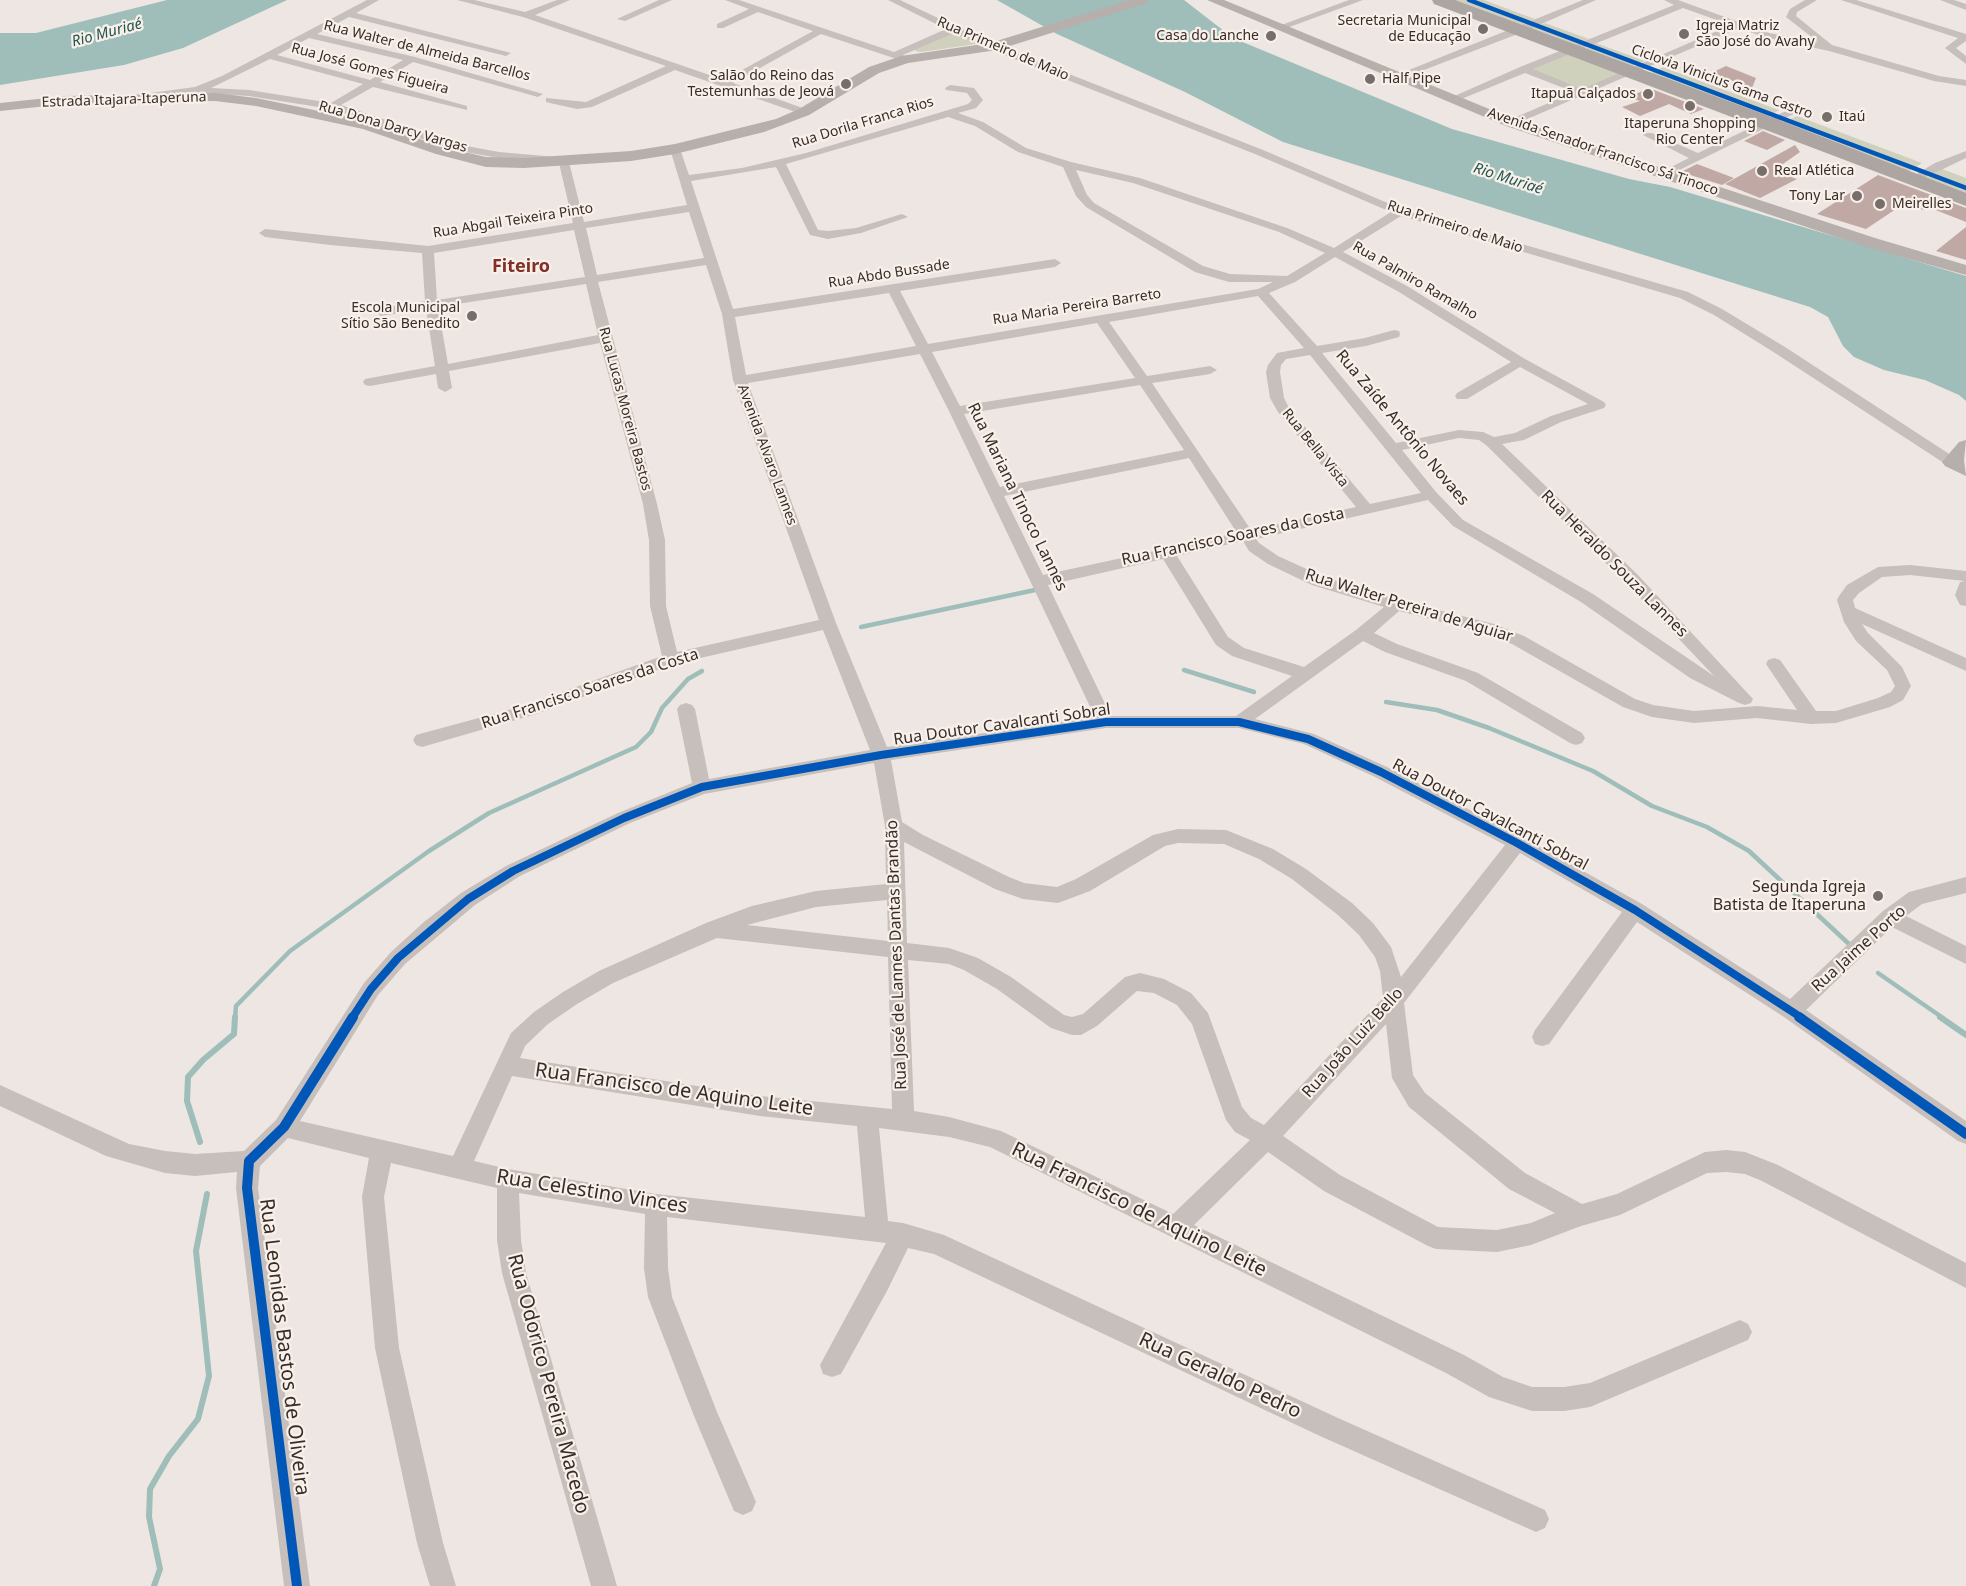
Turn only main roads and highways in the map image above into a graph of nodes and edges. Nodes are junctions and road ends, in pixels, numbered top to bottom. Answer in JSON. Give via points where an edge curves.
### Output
{"nodes":[{"id":1,"x":1440,"y":0,"type":"edge"},
{"id":2,"x":1494,"y":0,"type":"edge"},
{"id":3,"x":1966,"y":175,"type":"edge"},
{"id":4,"x":1966,"y":200,"type":"edge"}],
"edges":[{"from":1,"to":4,"type":"highway"},
{"from":2,"to":3,"type":"highway","via":[[1943,163]]}]}
